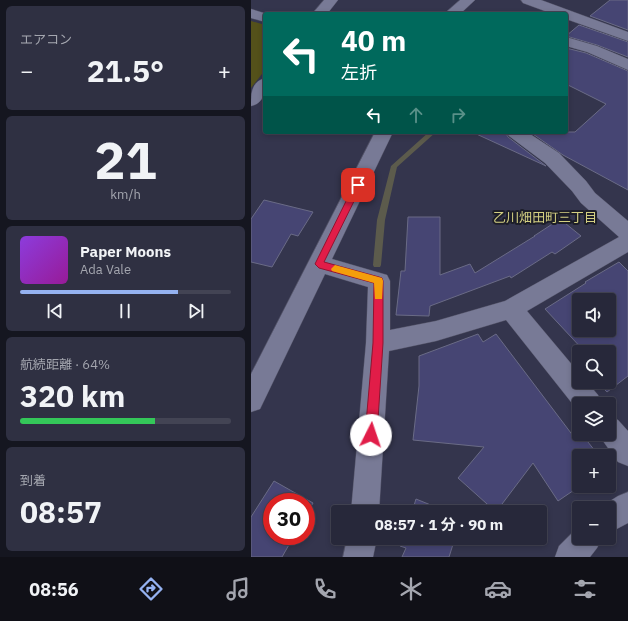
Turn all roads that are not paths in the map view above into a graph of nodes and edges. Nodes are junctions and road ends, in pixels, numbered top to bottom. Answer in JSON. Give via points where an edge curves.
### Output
{"nodes":[{"id":1,"x":331,"y":0,"type":"edge"},
{"id":2,"x":468,"y":0,"type":"edge"},
{"id":3,"x":528,"y":0,"type":"edge"},
{"id":4,"x":321,"y":12,"type":"edge"},
{"id":5,"x":454,"y":12,"type":"edge"},
{"id":6,"x":560,"y":12,"type":"edge"},
{"id":7,"x":251,"y":13,"type":"edge"},
{"id":8,"x":568,"y":15,"type":"edge"},
{"id":9,"x":263,"y":17,"type":"edge"},
{"id":10,"x":628,"y":37,"type":"edge"},
{"id":11,"x":568,"y":42,"type":"edge"},
{"id":12,"x":628,"y":66,"type":"edge"},
{"id":13,"x":263,"y":86,"type":"edge"},
{"id":14,"x":251,"y":101,"type":"edge"},
{"id":15,"x":383,"y":134,"type":"edge"},
{"id":16,"x":518,"y":134,"type":"edge"},
{"id":17,"x":628,"y":233,"type":"edge"},
{"id":18,"x":628,"y":242,"type":"edge"},
{"id":19,"x":319,"y":264,"type":"junction"},
{"id":20,"x":511,"y":309,"type":"junction"},
{"id":21,"x":378,"y":343,"type":"junction"},
{"id":22,"x":583,"y":397,"type":"edge"},
{"id":23,"x":251,"y":400,"type":"edge"},
{"id":24,"x":616,"y":437,"type":"edge"},
{"id":25,"x":628,"y":452,"type":"edge"},
{"id":26,"x":366,"y":505,"type":"edge"},
{"id":27,"x":628,"y":506,"type":"edge"},
{"id":28,"x":616,"y":514,"type":"edge"},
{"id":29,"x":361,"y":545,"type":"edge"},
{"id":30,"x":581,"y":545,"type":"edge"},
{"id":31,"x":358,"y":557,"type":"edge"},
{"id":32,"x":570,"y":557,"type":"edge"}],
"edges":[{"from":1,"to":4,"type":"street"},
{"from":2,"to":5,"type":"street"},
{"from":3,"to":6,"type":"street"},
{"from":7,"to":9,"type":"street"},
{"from":8,"to":10,"type":"street"},
{"from":11,"to":12,"type":"street","via":[[592,49]]},
{"from":13,"to":14,"type":"street"},
{"from":15,"to":19,"type":"street"},
{"from":16,"to":17,"type":"street","via":[[552,158],[588,198]]},
{"from":18,"to":20,"type":"street"},
{"from":19,"to":21,"type":"street","via":[[379,281]]},
{"from":19,"to":23,"type":"street"},
{"from":20,"to":21,"type":"street","via":[[436,331]]},
{"from":20,"to":22,"type":"street"},
{"from":21,"to":26,"type":"street"},
{"from":24,"to":25,"type":"street"},
{"from":27,"to":28,"type":"street"},
{"from":29,"to":31,"type":"street"},
{"from":30,"to":32,"type":"street"}]}
